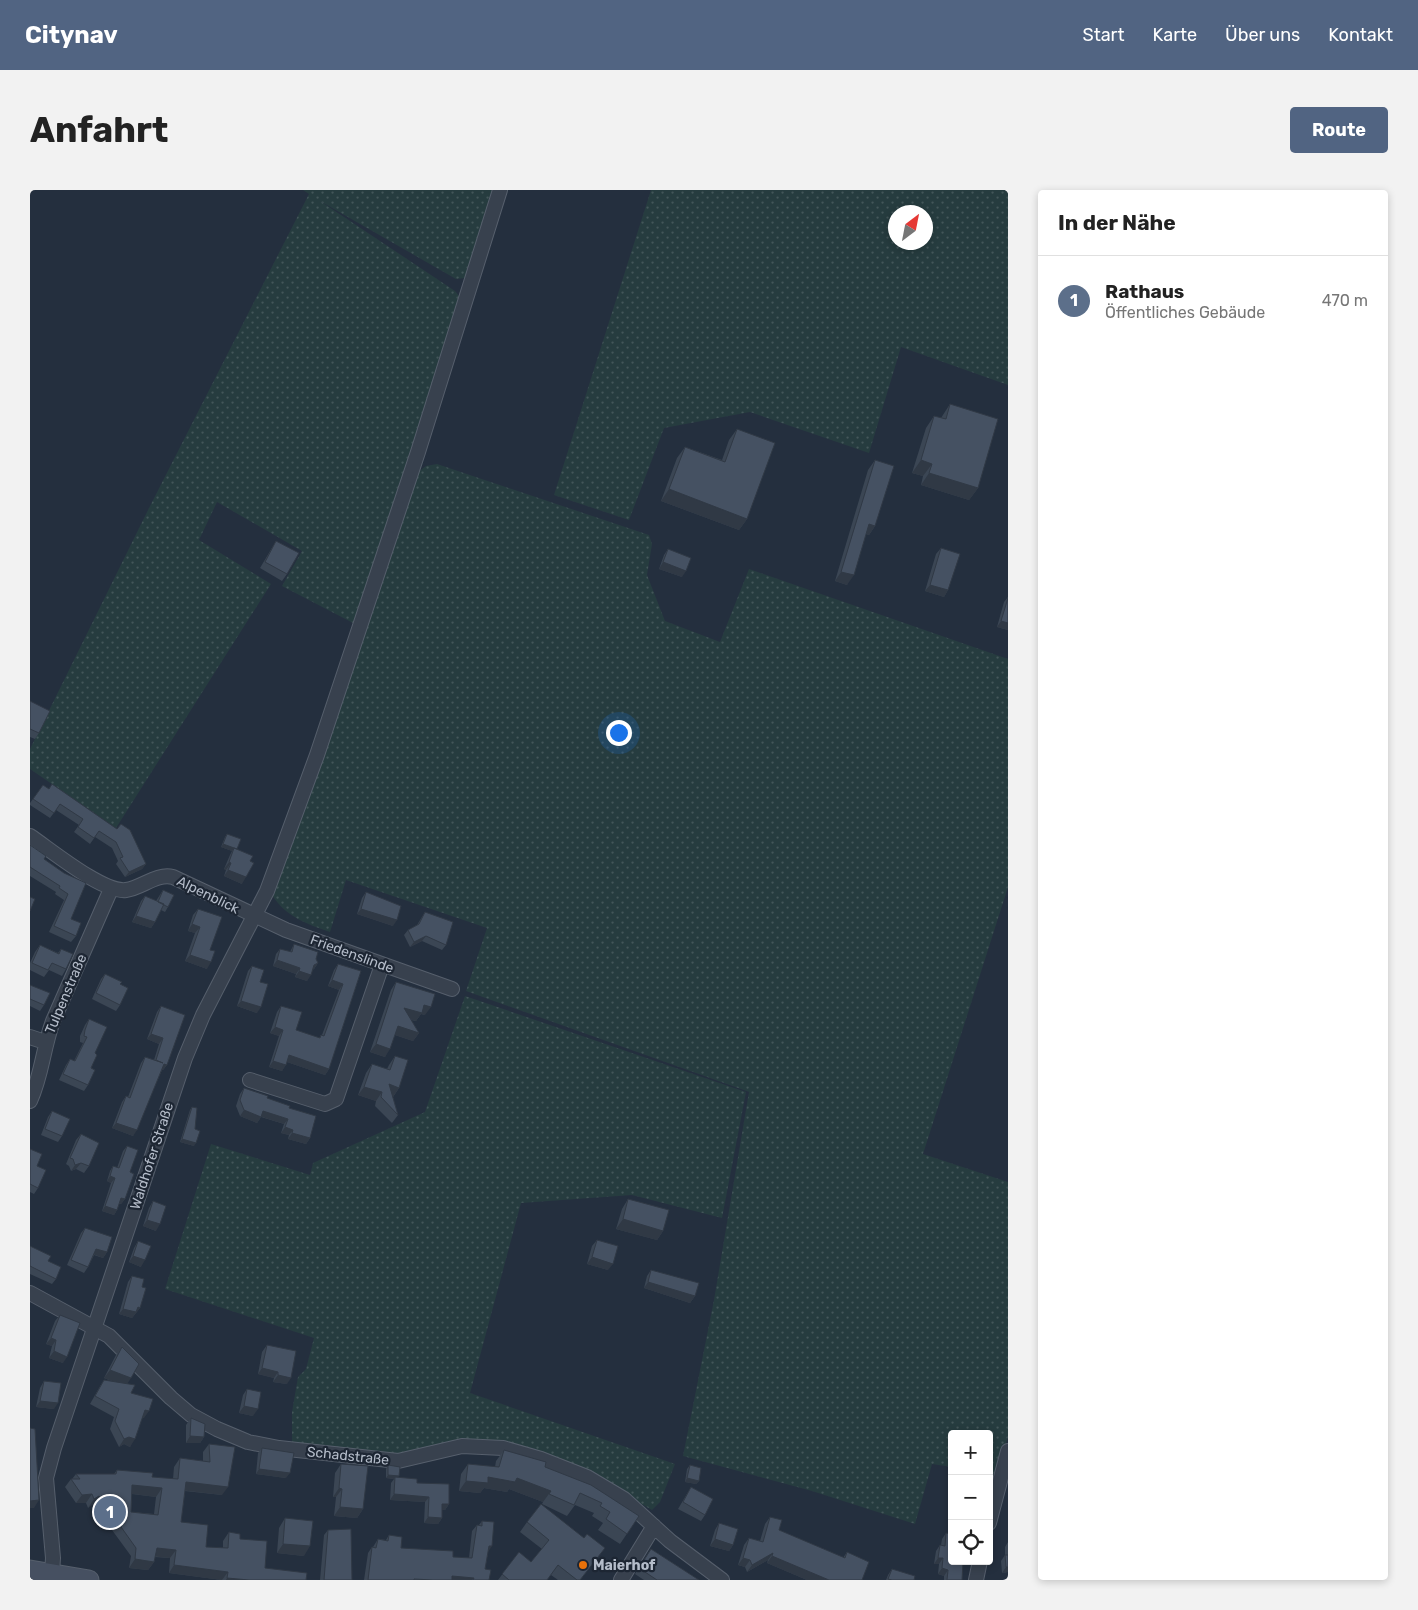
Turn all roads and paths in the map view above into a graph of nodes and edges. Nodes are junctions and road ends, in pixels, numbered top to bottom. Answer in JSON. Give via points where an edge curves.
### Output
{"nodes":[{"id":1,"x":500,"y":190,"type":"edge"},
{"id":2,"x":30,"y":836,"type":"edge"},
{"id":3,"x":112,"y":889,"type":"junction"},
{"id":4,"x":254,"y":917,"type":"junction"},
{"id":5,"x":382,"y":965,"type":"junction"},
{"id":6,"x":452,"y":989,"type":"dead end"},
{"id":7,"x":30,"y":1037,"type":"edge"},
{"id":8,"x":45,"y":1042,"type":"junction"},
{"id":9,"x":250,"y":1080,"type":"dead end"},
{"id":10,"x":30,"y":1101,"type":"edge"},
{"id":11,"x":30,"y":1293,"type":"edge"},
{"id":12,"x":94,"y":1327,"type":"junction"},
{"id":13,"x":1008,"y":1451,"type":"edge"},
{"id":14,"x":990,"y":1520,"type":"edge"},
{"id":15,"x":654,"y":1526,"type":"junction"},
{"id":16,"x":979,"y":1565,"type":"edge"},
{"id":17,"x":30,"y":1570,"type":"edge"},
{"id":18,"x":52,"y":1573,"type":"junction"},
{"id":19,"x":89,"y":1580,"type":"edge"},
{"id":20,"x":621,"y":1580,"type":"edge"},
{"id":21,"x":722,"y":1580,"type":"edge"},
{"id":22,"x":976,"y":1580,"type":"edge"}],
"edges":[{"from":1,"to":4,"type":"street","name":"Waldhofer Straße","via":[[418,452],[317,755],[267,891]]},
{"from":2,"to":3,"type":"street"},
{"from":3,"to":4,"type":"street","name":"Alpenblick","via":[[130,889],[166,876],[180,879]]},
{"from":3,"to":8,"type":"street","name":"Tulpenstraße"},
{"from":4,"to":5,"type":"street","name":"Friedenslinde"},
{"from":4,"to":12,"type":"street","name":"Waldhofer Straße","via":[[202,1015],[185,1058]]},
{"from":5,"to":6,"type":"street","name":"Friedenslinde"},
{"from":5,"to":9,"type":"street","via":[[336,1098],[325,1104]]},
{"from":7,"to":8,"type":"street"},
{"from":8,"to":10,"type":"street","name":"Tulpenstraße","via":[[40,1075]]},
{"from":11,"to":12,"type":"street","name":"Schadstraße"},
{"from":12,"to":15,"type":"street","name":"Schadstraße","via":[[109,1336],[190,1415],[248,1442],[398,1461],[462,1446],[502,1448],[587,1478],[624,1499]]},
{"from":12,"to":18,"type":"street","name":"Waldhofer Straße","via":[[46,1478]]},
{"from":13,"to":14,"type":"street"},
{"from":15,"to":20,"type":"street"},
{"from":15,"to":21,"type":"street","name":"Schadstraße"},
{"from":16,"to":22,"type":"street"},
{"from":17,"to":18,"type":"street"},
{"from":18,"to":19,"type":"street"}]}
